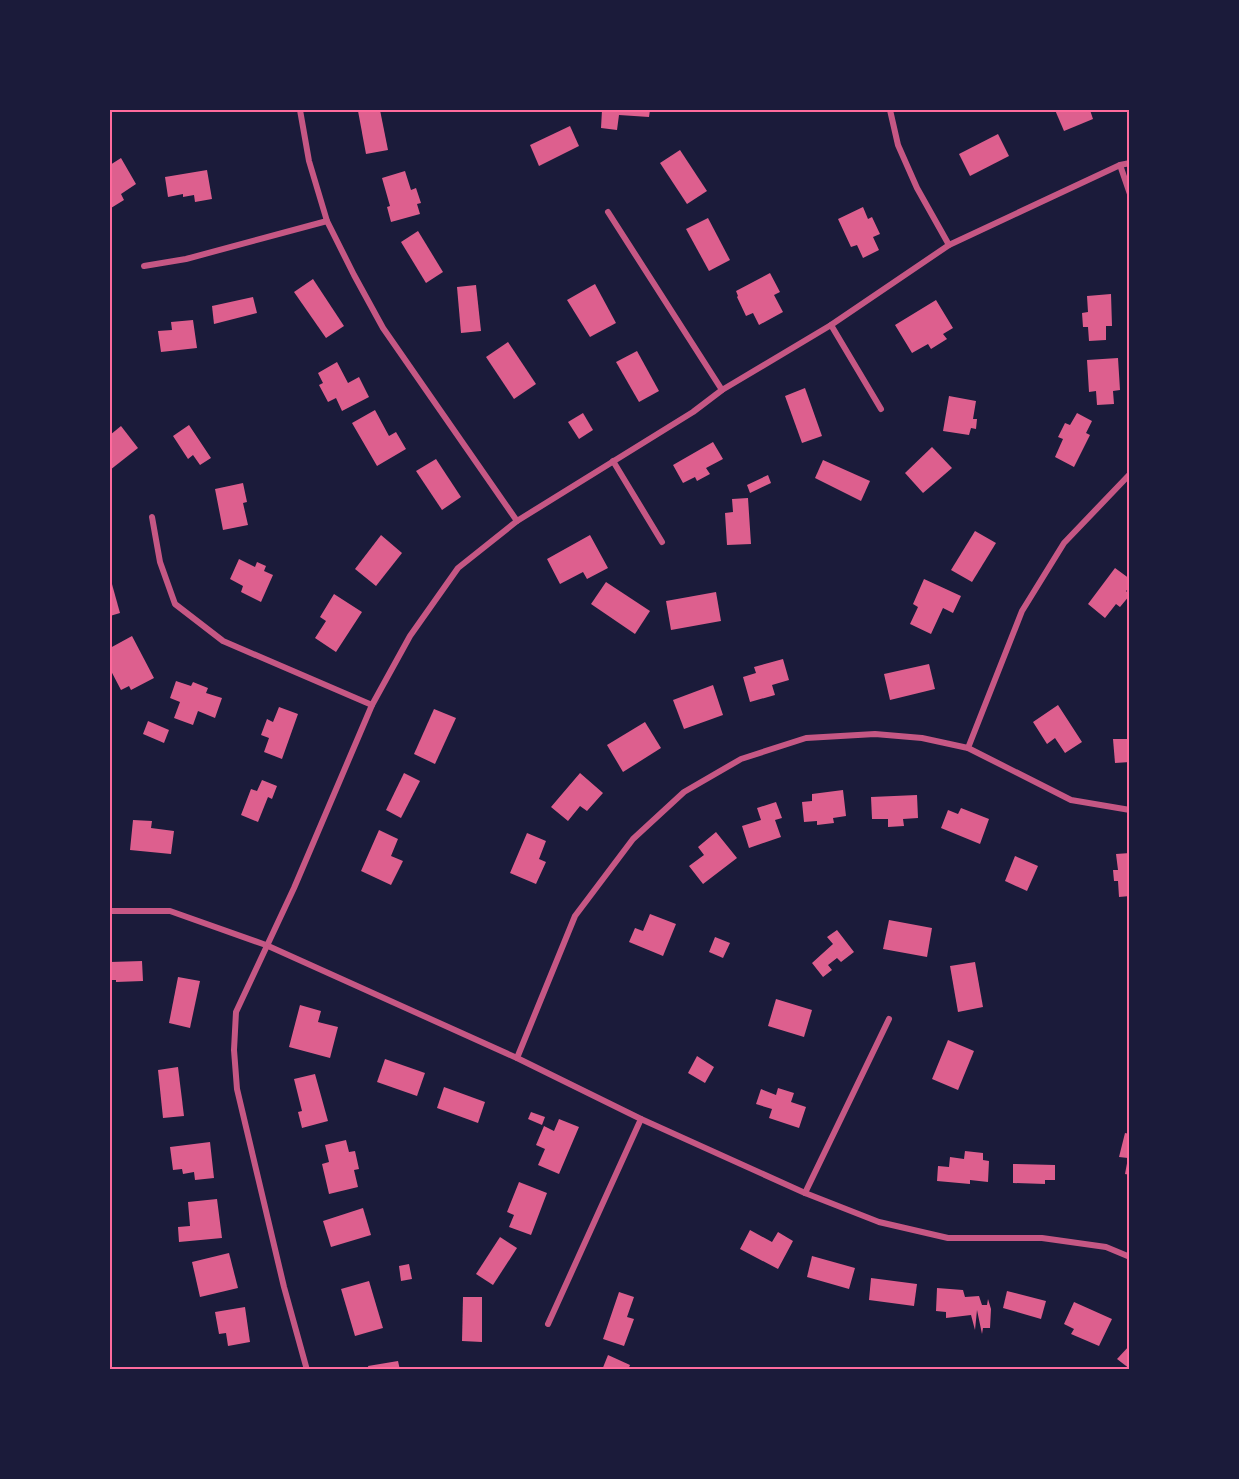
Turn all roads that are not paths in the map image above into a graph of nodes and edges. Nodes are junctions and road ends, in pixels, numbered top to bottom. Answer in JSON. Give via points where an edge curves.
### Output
{"nodes":[{"id":1,"x":300,"y":110,"type":"edge"},
{"id":2,"x":890,"y":110,"type":"edge"},
{"id":3,"x":1130,"y":163,"type":"edge"},
{"id":4,"x":1120,"y":165,"type":"junction"},
{"id":5,"x":1130,"y":194,"type":"edge"},
{"id":6,"x":608,"y":212,"type":"dead end"},
{"id":7,"x":327,"y":221,"type":"junction"},
{"id":8,"x":949,"y":245,"type":"junction"},
{"id":9,"x":144,"y":266,"type":"dead end"},
{"id":10,"x":831,"y":325,"type":"junction"},
{"id":11,"x":722,"y":390,"type":"junction"},
{"id":12,"x":881,"y":409,"type":"dead end"},
{"id":13,"x":614,"y":461,"type":"junction"},
{"id":14,"x":1130,"y":474,"type":"edge"},
{"id":15,"x":152,"y":517,"type":"dead end"},
{"id":16,"x":517,"y":521,"type":"junction"},
{"id":17,"x":662,"y":542,"type":"dead end"},
{"id":18,"x":372,"y":705,"type":"junction"},
{"id":19,"x":968,"y":748,"type":"junction"},
{"id":20,"x":1130,"y":810,"type":"edge"},
{"id":21,"x":110,"y":911,"type":"edge"},
{"id":22,"x":266,"y":945,"type":"junction"},
{"id":23,"x":889,"y":1019,"type":"dead end"},
{"id":24,"x":517,"y":1058,"type":"junction"},
{"id":25,"x":641,"y":1119,"type":"junction"},
{"id":26,"x":805,"y":1193,"type":"junction"},
{"id":27,"x":1130,"y":1257,"type":"edge"},
{"id":28,"x":548,"y":1324,"type":"dead end"},
{"id":29,"x":307,"y":1370,"type":"edge"}],
"edges":[{"from":1,"to":7,"type":"street","via":[[309,160]]},
{"from":2,"to":8,"type":"street","via":[[898,145]]},
{"from":3,"to":4,"type":"street"},
{"from":4,"to":5,"type":"street"},
{"from":4,"to":8,"type":"street"},
{"from":6,"to":11,"type":"street"},
{"from":7,"to":9,"type":"street","via":[[186,259]]},
{"from":7,"to":16,"type":"street","via":[[383,328]]},
{"from":8,"to":10,"type":"street"},
{"from":10,"to":11,"type":"street"},
{"from":10,"to":12,"type":"street"},
{"from":11,"to":13,"type":"street"},
{"from":13,"to":16,"type":"street"},
{"from":13,"to":17,"type":"street"},
{"from":14,"to":19,"type":"street","via":[[1064,543],[1022,611]]},
{"from":15,"to":18,"type":"street","via":[[160,562],[175,604],[223,641]]},
{"from":16,"to":18,"type":"street","via":[[458,568],[410,636]]},
{"from":18,"to":22,"type":"street"},
{"from":19,"to":20,"type":"street","via":[[1071,800]]},
{"from":19,"to":24,"type":"street","via":[[922,738],[875,734],[806,738],[741,759],[684,792],[633,839],[575,916]]},
{"from":21,"to":22,"type":"street","via":[[170,911]]},
{"from":22,"to":24,"type":"street"},
{"from":22,"to":29,"type":"street","via":[[236,1012],[237,1089]]},
{"from":23,"to":26,"type":"street"},
{"from":24,"to":25,"type":"street"},
{"from":25,"to":26,"type":"street"},
{"from":25,"to":28,"type":"street"},
{"from":26,"to":27,"type":"street","via":[[879,1222],[948,1238],[1042,1238],[1106,1247]]}]}
